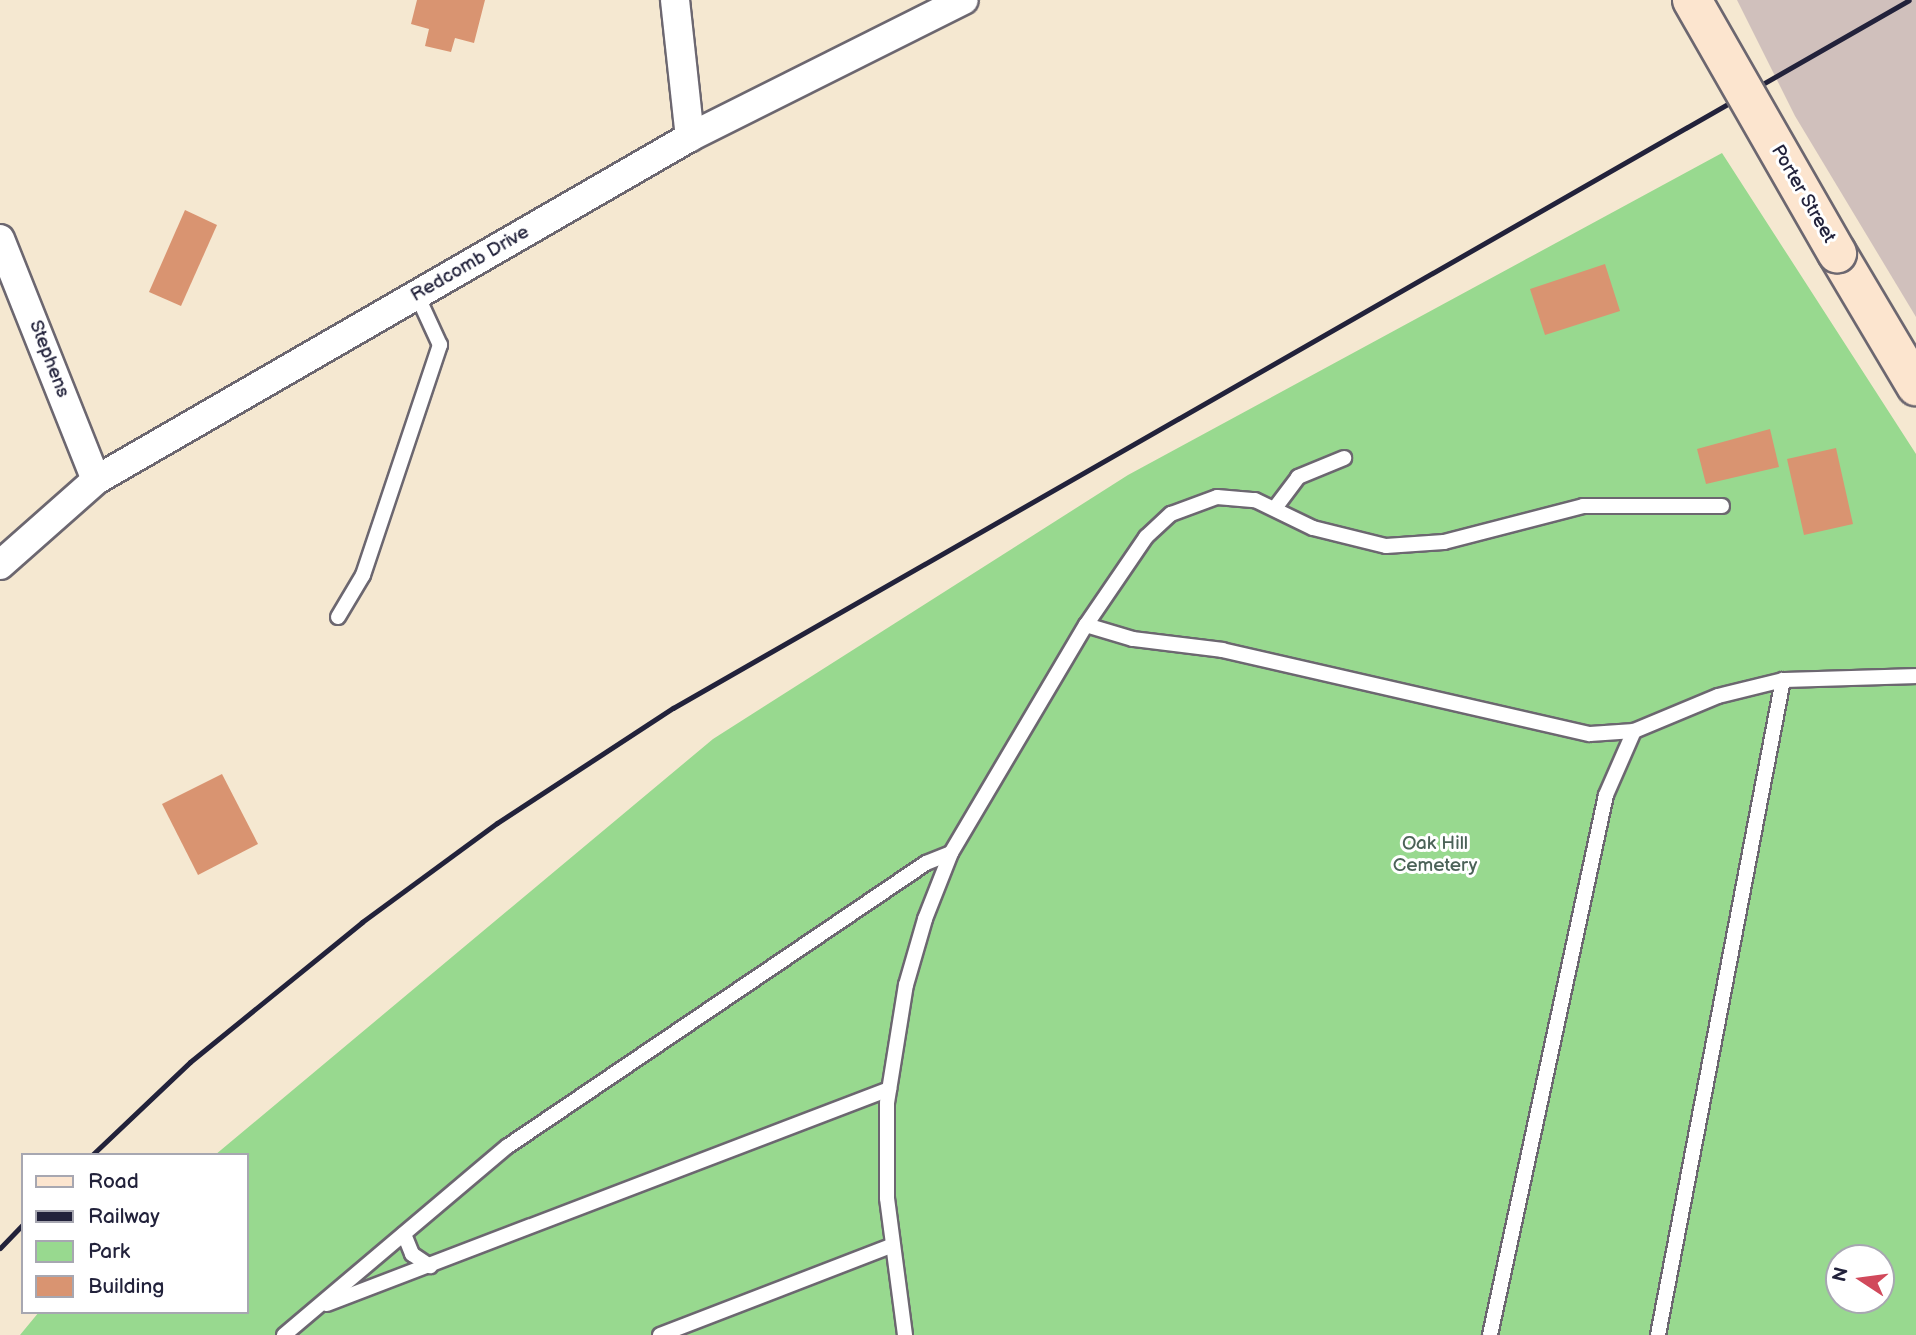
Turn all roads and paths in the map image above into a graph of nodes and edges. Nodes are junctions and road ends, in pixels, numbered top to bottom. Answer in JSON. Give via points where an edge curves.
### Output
{"nodes":[{"id":1,"x":675,"y":0,"type":"edge"},
{"id":2,"x":964,"y":0,"type":"edge"},
{"id":3,"x":1692,"y":0,"type":"edge"},
{"id":4,"x":690,"y":137,"type":"junction"},
{"id":5,"x":0,"y":239,"type":"edge"},
{"id":6,"x":417,"y":295,"type":"junction"},
{"id":7,"x":1916,"y":386,"type":"edge"},
{"id":8,"x":1344,"y":458,"type":"dead end"},
{"id":9,"x":96,"y":480,"type":"junction"},
{"id":10,"x":1722,"y":506,"type":"dead end"},
{"id":11,"x":1275,"y":508,"type":"junction"},
{"id":12,"x":0,"y":565,"type":"edge"},
{"id":13,"x":338,"y":617,"type":"dead end"},
{"id":14,"x":1086,"y":625,"type":"junction"},
{"id":15,"x":1916,"y":676,"type":"edge"},
{"id":16,"x":1783,"y":680,"type":"junction"},
{"id":17,"x":1634,"y":731,"type":"junction"},
{"id":18,"x":951,"y":853,"type":"junction"},
{"id":19,"x":888,"y":1089,"type":"junction"},
{"id":20,"x":404,"y":1234,"type":"junction"},
{"id":21,"x":891,"y":1246,"type":"junction"},
{"id":22,"x":429,"y":1265,"type":"junction"},
{"id":23,"x":316,"y":1309,"type":"junction"},
{"id":24,"x":284,"y":1335,"type":"edge"},
{"id":25,"x":660,"y":1335,"type":"edge"},
{"id":26,"x":905,"y":1335,"type":"edge"},
{"id":27,"x":1490,"y":1335,"type":"edge"},
{"id":28,"x":1658,"y":1335,"type":"edge"}],
"edges":[{"from":1,"to":4,"type":"street"},
{"from":2,"to":4,"type":"street","name":"Redcomb Drive"},
{"from":3,"to":7,"type":"street","name":"Porter Street","bridge":true},
{"from":4,"to":6,"type":"street","name":"Redcomb Drive"},
{"from":5,"to":9,"type":"street","name":"Stephens"},
{"from":6,"to":9,"type":"street","name":"Redcomb Drive"},
{"from":6,"to":13,"type":"lane","via":[[440,345],[363,575]]},
{"from":8,"to":11,"type":"lane","via":[[1298,477]]},
{"from":9,"to":12,"type":"street","name":"Redcomb Drive"},
{"from":10,"to":11,"type":"lane","via":[[1583,506],[1444,542],[1386,546],[1313,528]]},
{"from":11,"to":14,"type":"lane","via":[[1255,500],[1217,497],[1171,514],[1132,554]]},
{"from":14,"to":17,"type":"lane","via":[[1133,639],[1222,650],[1590,734]]},
{"from":14,"to":18,"type":"lane"},
{"from":15,"to":16,"type":"lane"},
{"from":16,"to":17,"type":"lane","via":[[1718,696]]},
{"from":16,"to":28,"type":"lane"},
{"from":17,"to":27,"type":"lane","via":[[1606,795]]},
{"from":18,"to":19,"type":"lane","via":[[906,985]]},
{"from":18,"to":20,"type":"lane","via":[[926,863],[508,1146]]},
{"from":19,"to":21,"type":"lane"},
{"from":19,"to":22,"type":"lane"},
{"from":20,"to":22,"type":"lane","via":[[412,1254]]},
{"from":20,"to":23,"type":"lane"},
{"from":21,"to":25,"type":"lane"},
{"from":21,"to":26,"type":"lane"},
{"from":22,"to":23,"type":"lane"},
{"from":23,"to":24,"type":"lane"}]}
